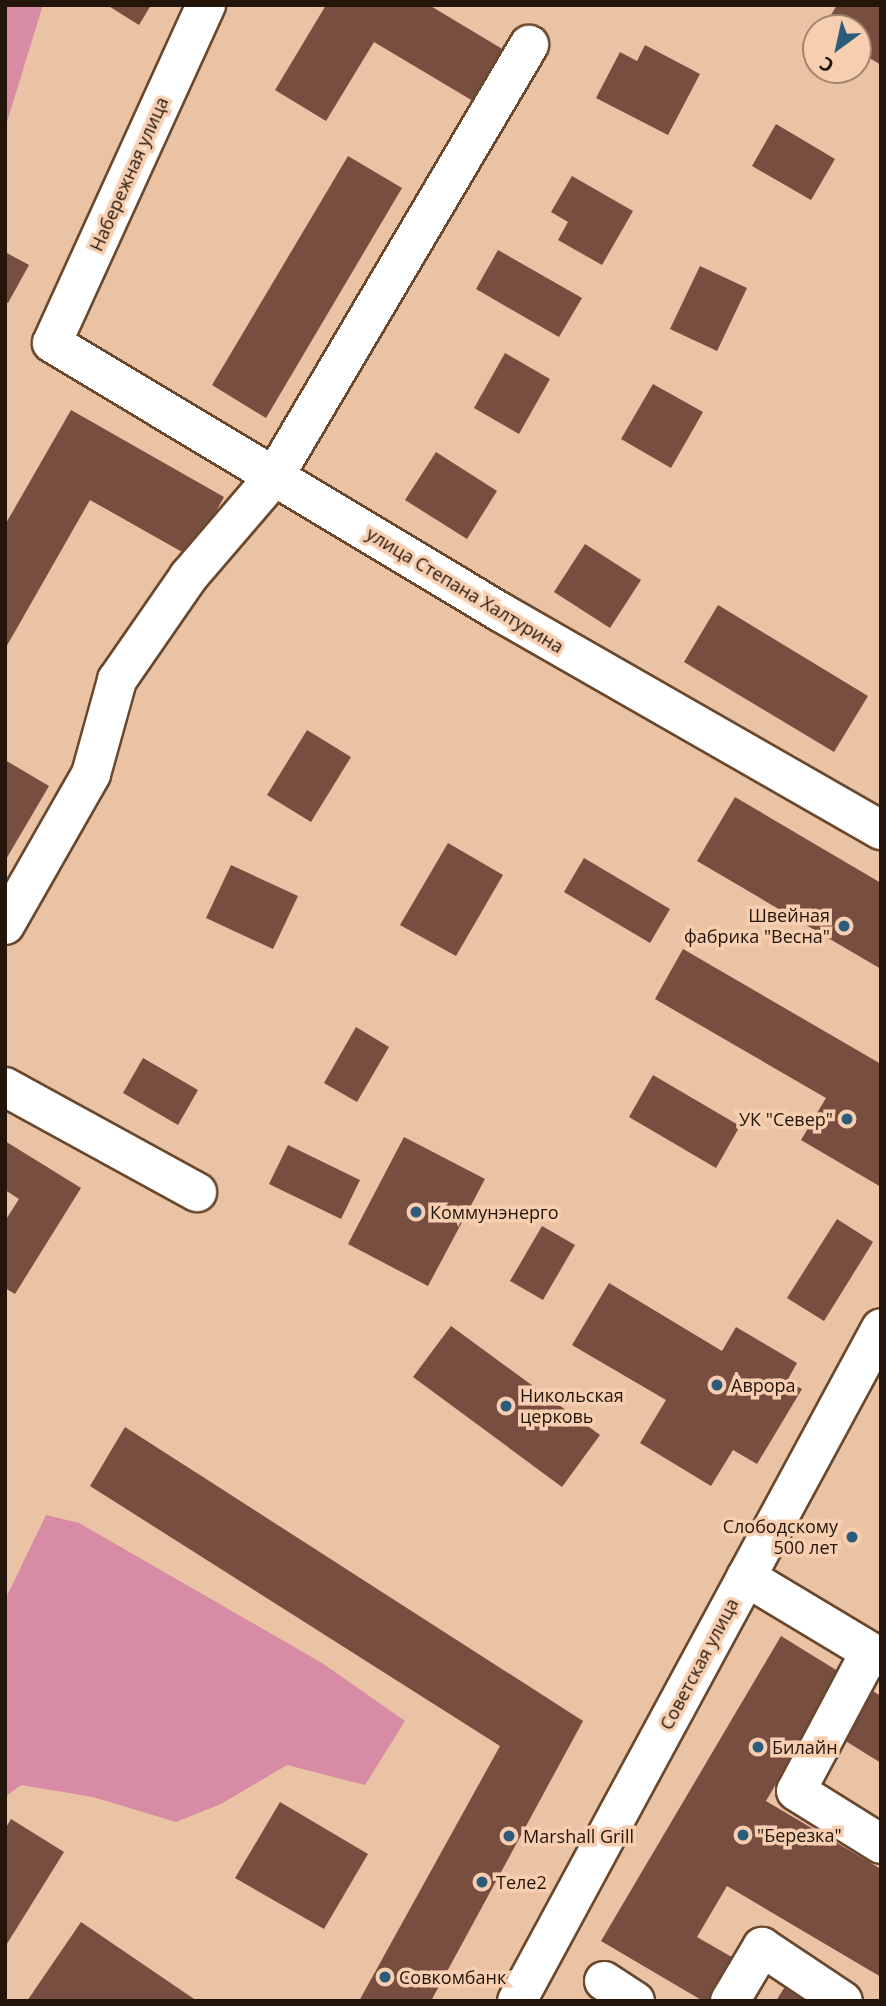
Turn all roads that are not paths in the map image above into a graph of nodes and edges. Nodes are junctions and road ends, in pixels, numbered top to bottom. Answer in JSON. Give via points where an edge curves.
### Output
{"nodes":[{"id":1,"x":206,"y":5,"type":"edge"},
{"id":2,"x":529,"y":45,"type":"dead end"},
{"id":3,"x":52,"y":343,"type":"joint"},
{"id":4,"x":274,"y":477,"type":"junction"},
{"id":5,"x":881,"y":830,"type":"edge"},
{"id":6,"x":5,"y":925,"type":"edge"},
{"id":7,"x":5,"y":1087,"type":"edge"},
{"id":8,"x":197,"y":1192,"type":"dead end"},
{"id":9,"x":881,"y":1328,"type":"edge"},
{"id":10,"x":746,"y":1577,"type":"junction"},
{"id":11,"x":875,"y":1655,"type":"edge"},
{"id":12,"x":881,"y":1844,"type":"edge"},
{"id":13,"x":604,"y":1981,"type":"dead end"},
{"id":14,"x":517,"y":2001,"type":"edge"},
{"id":15,"x":635,"y":2001,"type":"edge"},
{"id":16,"x":730,"y":2001,"type":"edge"},
{"id":17,"x":843,"y":2001,"type":"edge"}],
"edges":[{"from":1,"to":3,"type":"street","name":"Набережная улица"},
{"from":2,"to":4,"type":"street"},
{"from":3,"to":4,"type":"street","name":"улица Степана Халтурина"},
{"from":4,"to":5,"type":"street","name":"улица Степана Халтурина"},
{"from":4,"to":6,"type":"street","via":[[189,576],[117,680],[91,774]]},
{"from":7,"to":8,"type":"street"},
{"from":9,"to":10,"type":"street","name":"Советская улица"},
{"from":10,"to":11,"type":"street"},
{"from":10,"to":14,"type":"street","name":"Советская улица"},
{"from":11,"to":12,"type":"street","via":[[796,1791]]},
{"from":13,"to":15,"type":"street"},
{"from":16,"to":17,"type":"street","via":[[762,1947]]}]}
